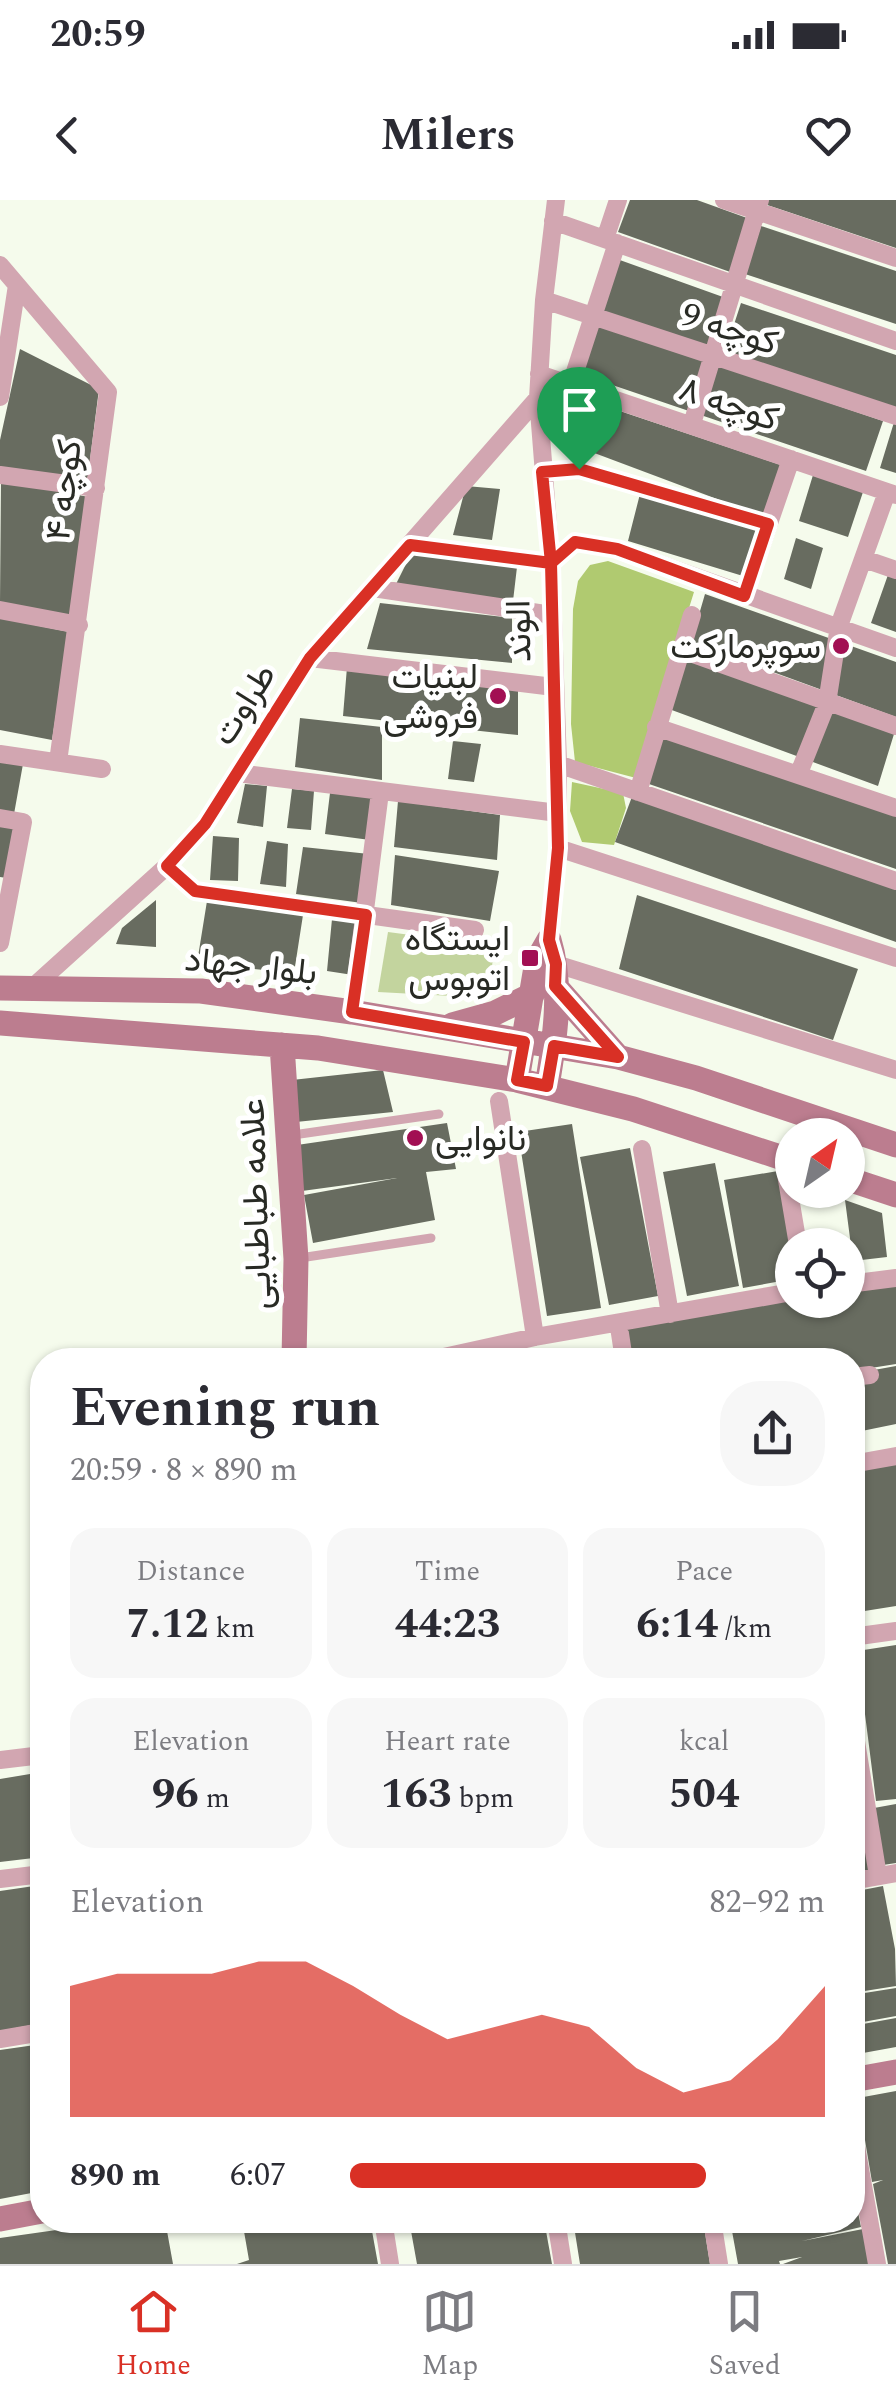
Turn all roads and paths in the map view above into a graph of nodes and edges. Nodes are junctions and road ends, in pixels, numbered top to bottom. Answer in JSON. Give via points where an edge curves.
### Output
{"nodes":[{"id":1,"x":556,"y":200,"type":"edge"},
{"id":2,"x":618,"y":200,"type":"edge"},
{"id":3,"x":724,"y":200,"type":"edge"},
{"id":4,"x":759,"y":206,"type":"edge"},
{"id":5,"x":553,"y":221,"type":"junction"},
{"id":6,"x":611,"y":241,"type":"junction"},
{"id":7,"x":896,"y":258,"type":"edge"},
{"id":8,"x":0,"y":265,"type":"edge"},
{"id":9,"x":736,"y":284,"type":"junction"},
{"id":10,"x":17,"y":285,"type":"junction"},
{"id":11,"x":544,"y":300,"type":"junction"},
{"id":12,"x":592,"y":316,"type":"junction"},
{"id":13,"x":896,"y":342,"type":"edge"},
{"id":14,"x":714,"y":358,"type":"junction"},
{"id":15,"x":539,"y":374,"type":"junction"},
{"id":16,"x":571,"y":384,"type":"junction"},
{"id":17,"x":0,"y":397,"type":"edge"},
{"id":18,"x":538,"y":398,"type":"junction"},
{"id":19,"x":896,"y":416,"type":"edge"},
{"id":20,"x":692,"y":424,"type":"junction"},
{"id":21,"x":791,"y":459,"type":"junction"},
{"id":22,"x":542,"y":472,"type":"junction"},
{"id":23,"x":0,"y":474,"type":"edge"},
{"id":24,"x":96,"y":488,"type":"junction"},
{"id":25,"x":891,"y":493,"type":"edge"},
{"id":26,"x":768,"y":524,"type":"junction"},
{"id":27,"x":410,"y":545,"type":"junction"},
{"id":28,"x":864,"y":559,"type":"junction"},
{"id":29,"x":551,"y":563,"type":"junction"},
{"id":30,"x":896,"y":570,"type":"edge"},
{"id":31,"x":373,"y":588,"type":"junction"},
{"id":32,"x":744,"y":596,"type":"junction"},
{"id":33,"x":0,"y":610,"type":"edge"},
{"id":34,"x":552,"y":614,"type":"junction"},
{"id":35,"x":692,"y":615,"type":"dead end"},
{"id":36,"x":79,"y":626,"type":"junction"},
{"id":37,"x":839,"y":626,"type":"junction"},
{"id":38,"x":896,"y":648,"type":"edge"},
{"id":39,"x":682,"y":650,"type":"junction"},
{"id":40,"x":310,"y":658,"type":"junction"},
{"id":41,"x":554,"y":687,"type":"junction"},
{"id":42,"x":826,"y":703,"type":"junction"},
{"id":43,"x":896,"y":726,"type":"edge"},
{"id":44,"x":656,"y":727,"type":"junction"},
{"id":45,"x":0,"y":754,"type":"edge"},
{"id":46,"x":58,"y":762,"type":"junction"},
{"id":47,"x":558,"y":764,"type":"junction"},
{"id":48,"x":102,"y":768,"type":"dead end"},
{"id":49,"x":799,"y":773,"type":"junction"},
{"id":50,"x":238,"y":774,"type":"junction"},
{"id":51,"x":380,"y":792,"type":"junction"},
{"id":52,"x":638,"y":792,"type":"junction"},
{"id":53,"x":896,"y":808,"type":"edge"},
{"id":54,"x":558,"y":813,"type":"junction"},
{"id":55,"x":0,"y":818,"type":"edge"},
{"id":56,"x":558,"y":848,"type":"junction"},
{"id":57,"x":167,"y":866,"type":"junction"},
{"id":58,"x":896,"y":881,"type":"edge"},
{"id":59,"x":5,"y":886,"type":"edge"},
{"id":60,"x":366,"y":915,"type":"junction"},
{"id":61,"x":474,"y":930,"type":"dead end"},
{"id":62,"x":0,"y":943,"type":"edge"},
{"id":63,"x":896,"y":958,"type":"edge"},
{"id":64,"x":548,"y":971,"type":"junction"},
{"id":65,"x":0,"y":988,"type":"edge"},
{"id":66,"x":32,"y":988,"type":"junction"},
{"id":67,"x":352,"y":1012,"type":"junction"},
{"id":68,"x":0,"y":1023,"type":"edge"},
{"id":69,"x":442,"y":1027,"type":"junction"},
{"id":70,"x":524,"y":1042,"type":"junction"},
{"id":71,"x":282,"y":1045,"type":"junction"},
{"id":72,"x":554,"y":1046,"type":"junction"},
{"id":73,"x":618,"y":1057,"type":"junction"},
{"id":74,"x":896,"y":1070,"type":"edge"},
{"id":75,"x":517,"y":1080,"type":"junction"},
{"id":76,"x":547,"y":1086,"type":"junction"},
{"id":77,"x":499,"y":1101,"type":"dead end"},
{"id":78,"x":439,"y":1114,"type":"dead end"},
{"id":79,"x":288,"y":1136,"type":"junction"},
{"id":80,"x":896,"y":1145,"type":"edge"},
{"id":81,"x":642,"y":1149,"type":"dead end"},
{"id":82,"x":775,"y":1162,"type":"edge"},
{"id":83,"x":865,"y":1184,"type":"edge"},
{"id":84,"x":896,"y":1194,"type":"edge"},
{"id":85,"x":431,"y":1238,"type":"dead end"},
{"id":86,"x":296,"y":1258,"type":"junction"},
{"id":87,"x":896,"y":1278,"type":"edge"},
{"id":88,"x":865,"y":1282,"type":"edge"},
{"id":89,"x":775,"y":1295,"type":"edge"},
{"id":90,"x":670,"y":1314,"type":"junction"},
{"id":91,"x":624,"y":1322,"type":"junction"},
{"id":92,"x":536,"y":1337,"type":"junction"},
{"id":93,"x":294,"y":1348,"type":"edge"},
{"id":94,"x":485,"y":1348,"type":"edge"},
{"id":95,"x":622,"y":1348,"type":"edge"},
{"id":96,"x":896,"y":1456,"type":"edge"},
{"id":97,"x":865,"y":1462,"type":"edge"},
{"id":98,"x":896,"y":1632,"type":"edge"},
{"id":99,"x":865,"y":1636,"type":"edge"},
{"id":100,"x":30,"y":1756,"type":"edge"},
{"id":101,"x":0,"y":1760,"type":"edge"},
{"id":102,"x":865,"y":1776,"type":"edge"},
{"id":103,"x":30,"y":1875,"type":"edge"},
{"id":104,"x":887,"y":1875,"type":"edge"},
{"id":105,"x":0,"y":1878,"type":"edge"},
{"id":106,"x":30,"y":2034,"type":"edge"},
{"id":107,"x":0,"y":2039,"type":"edge"},
{"id":108,"x":896,"y":2072,"type":"edge"},
{"id":109,"x":865,"y":2078,"type":"edge"},
{"id":110,"x":865,"y":2197,"type":"edge"},
{"id":111,"x":30,"y":2212,"type":"edge"},
{"id":112,"x":0,"y":2218,"type":"edge"},
{"id":113,"x":385,"y":2233,"type":"edge"},
{"id":114,"x":558,"y":2233,"type":"edge"},
{"id":115,"x":714,"y":2233,"type":"edge"},
{"id":116,"x":390,"y":2264,"type":"edge"},
{"id":117,"x":562,"y":2264,"type":"edge"},
{"id":118,"x":719,"y":2264,"type":"edge"},
{"id":119,"x":877,"y":2264,"type":"edge"}],
"edges":[{"from":1,"to":5,"type":"street","name":"الوند"},
{"from":2,"to":6,"type":"street"},
{"from":3,"to":4,"type":"street"},
{"from":4,"to":7,"type":"street"},
{"from":4,"to":9,"type":"street"},
{"from":5,"to":6,"type":"street"},
{"from":5,"to":11,"type":"street","name":"الوند"},
{"from":6,"to":9,"type":"street"},
{"from":6,"to":12,"type":"street"},
{"from":8,"to":10,"type":"street","name":"کوچه ۴"},
{"from":9,"to":13,"type":"street"},
{"from":9,"to":14,"type":"street"},
{"from":10,"to":17,"type":"street"},
{"from":10,"to":24,"type":"street","name":"کوچه ۴","via":[[108,392]]},
{"from":11,"to":12,"type":"street","name":"کوچه 9"},
{"from":11,"to":15,"type":"street","name":"الوند"},
{"from":12,"to":14,"type":"street","name":"کوچه 9"},
{"from":12,"to":16,"type":"street"},
{"from":14,"to":19,"type":"street","name":"کوچه 9"},
{"from":14,"to":20,"type":"street"},
{"from":15,"to":16,"type":"street","name":"کوچه ۸"},
{"from":15,"to":18,"type":"street","name":"الوند"},
{"from":16,"to":20,"type":"street","name":"کوچه ۸"},
{"from":18,"to":22,"type":"street","name":"الوند"},
{"from":18,"to":27,"type":"street","name":"طراوت"},
{"from":20,"to":21,"type":"street","name":"کوچه ۸"},
{"from":21,"to":25,"type":"street","name":"کوچه ۸"},
{"from":21,"to":26,"type":"street"},
{"from":22,"to":26,"type":"street","via":[[579,469]]},
{"from":22,"to":29,"type":"street","name":"الوند"},
{"from":23,"to":24,"type":"street"},
{"from":24,"to":36,"type":"street","name":"کوچه ۴"},
{"from":25,"to":28,"type":"street"},
{"from":26,"to":32,"type":"street"},
{"from":27,"to":29,"type":"street"},
{"from":27,"to":31,"type":"street","name":"طراوت"},
{"from":28,"to":30,"type":"street"},
{"from":28,"to":37,"type":"street"},
{"from":29,"to":32,"type":"street","via":[[575,542],[617,549]]},
{"from":29,"to":34,"type":"street","name":"الوند"},
{"from":31,"to":34,"type":"street"},
{"from":31,"to":40,"type":"street","name":"طراوت"},
{"from":32,"to":37,"type":"street"},
{"from":33,"to":36,"type":"street"},
{"from":34,"to":41,"type":"street","name":"الوند"},
{"from":35,"to":39,"type":"street"},
{"from":36,"to":46,"type":"street","name":"کوچه ۴"},
{"from":37,"to":38,"type":"street"},
{"from":37,"to":42,"type":"street"},
{"from":39,"to":42,"type":"street"},
{"from":39,"to":44,"type":"street"},
{"from":40,"to":41,"type":"street"},
{"from":40,"to":50,"type":"street","name":"طراوت"},
{"from":41,"to":47,"type":"street","name":"الوند"},
{"from":42,"to":43,"type":"street"},
{"from":42,"to":49,"type":"street"},
{"from":44,"to":49,"type":"street"},
{"from":44,"to":52,"type":"street"},
{"from":45,"to":46,"type":"street"},
{"from":46,"to":48,"type":"street"},
{"from":47,"to":52,"type":"street"},
{"from":47,"to":54,"type":"street","name":"الوند"},
{"from":49,"to":53,"type":"street"},
{"from":50,"to":51,"type":"street"},
{"from":50,"to":57,"type":"street","name":"طراوت"},
{"from":51,"to":54,"type":"street"},
{"from":51,"to":60,"type":"street"},
{"from":52,"to":58,"type":"street"},
{"from":54,"to":56,"type":"street","name":"الوند"},
{"from":55,"to":59,"type":"street","via":[[23,822]]},
{"from":56,"to":63,"type":"street"},
{"from":56,"to":64,"type":"street","name":"الوند"},
{"from":57,"to":60,"type":"street","via":[[195,891]]},
{"from":57,"to":66,"type":"street","name":"طراوت"},
{"from":59,"to":62,"type":"street"},
{"from":60,"to":61,"type":"street"},
{"from":60,"to":67,"type":"street"},
{"from":64,"to":69,"type":"main road","via":[[495,1012]]},
{"from":64,"to":70,"type":"main road","name":"الوند"},
{"from":64,"to":72,"type":"main road","name":"الوند"},
{"from":64,"to":73,"type":"main road"},
{"from":64,"to":74,"type":"street"},
{"from":65,"to":66,"type":"main road","name":"بلوار جهاد"},
{"from":66,"to":67,"type":"main road","name":"بلوار جهاد","via":[[201,991]]},
{"from":67,"to":69,"type":"main road","name":"بلوار جهاد"},
{"from":68,"to":71,"type":"main road"},
{"from":69,"to":70,"type":"main road","name":"بلوار جهاد"},
{"from":70,"to":72,"type":"main road","name":"بلوار جهاد"},
{"from":70,"to":75,"type":"main road","name":"الوند"},
{"from":71,"to":75,"type":"main road"},
{"from":71,"to":79,"type":"main road","name":"علامه طباطبایی"},
{"from":72,"to":73,"type":"main road","name":"بلوار جهاد"},
{"from":72,"to":76,"type":"main road","name":"الوند"},
{"from":73,"to":80,"type":"main road","name":"بلوار جهاد"},
{"from":75,"to":76,"type":"main road"},
{"from":76,"to":82,"type":"main road","via":[[633,1109]]},
{"from":77,"to":92,"type":"street"},
{"from":78,"to":79,"type":"lane"},
{"from":79,"to":86,"type":"main road","name":"علامه طباطبایی"},
{"from":81,"to":90,"type":"street"},
{"from":83,"to":84,"type":"main road"},
{"from":85,"to":86,"type":"lane"},
{"from":86,"to":93,"type":"main road","name":"علامه طباطبایی"},
{"from":87,"to":88,"type":"street"},
{"from":89,"to":90,"type":"street"},
{"from":90,"to":91,"type":"street"},
{"from":91,"to":92,"type":"street"},
{"from":91,"to":95,"type":"street","via":[[618,1327]]},
{"from":92,"to":94,"type":"street"},
{"from":96,"to":97,"type":"street"},
{"from":98,"to":99,"type":"street"},
{"from":100,"to":101,"type":"street"},
{"from":102,"to":104,"type":"street"},
{"from":103,"to":105,"type":"street"},
{"from":106,"to":107,"type":"street"},
{"from":108,"to":109,"type":"main road"},
{"from":110,"to":119,"type":"street"},
{"from":111,"to":112,"type":"main road"},
{"from":113,"to":116,"type":"street"},
{"from":114,"to":117,"type":"street"},
{"from":115,"to":118,"type":"street"}]}
